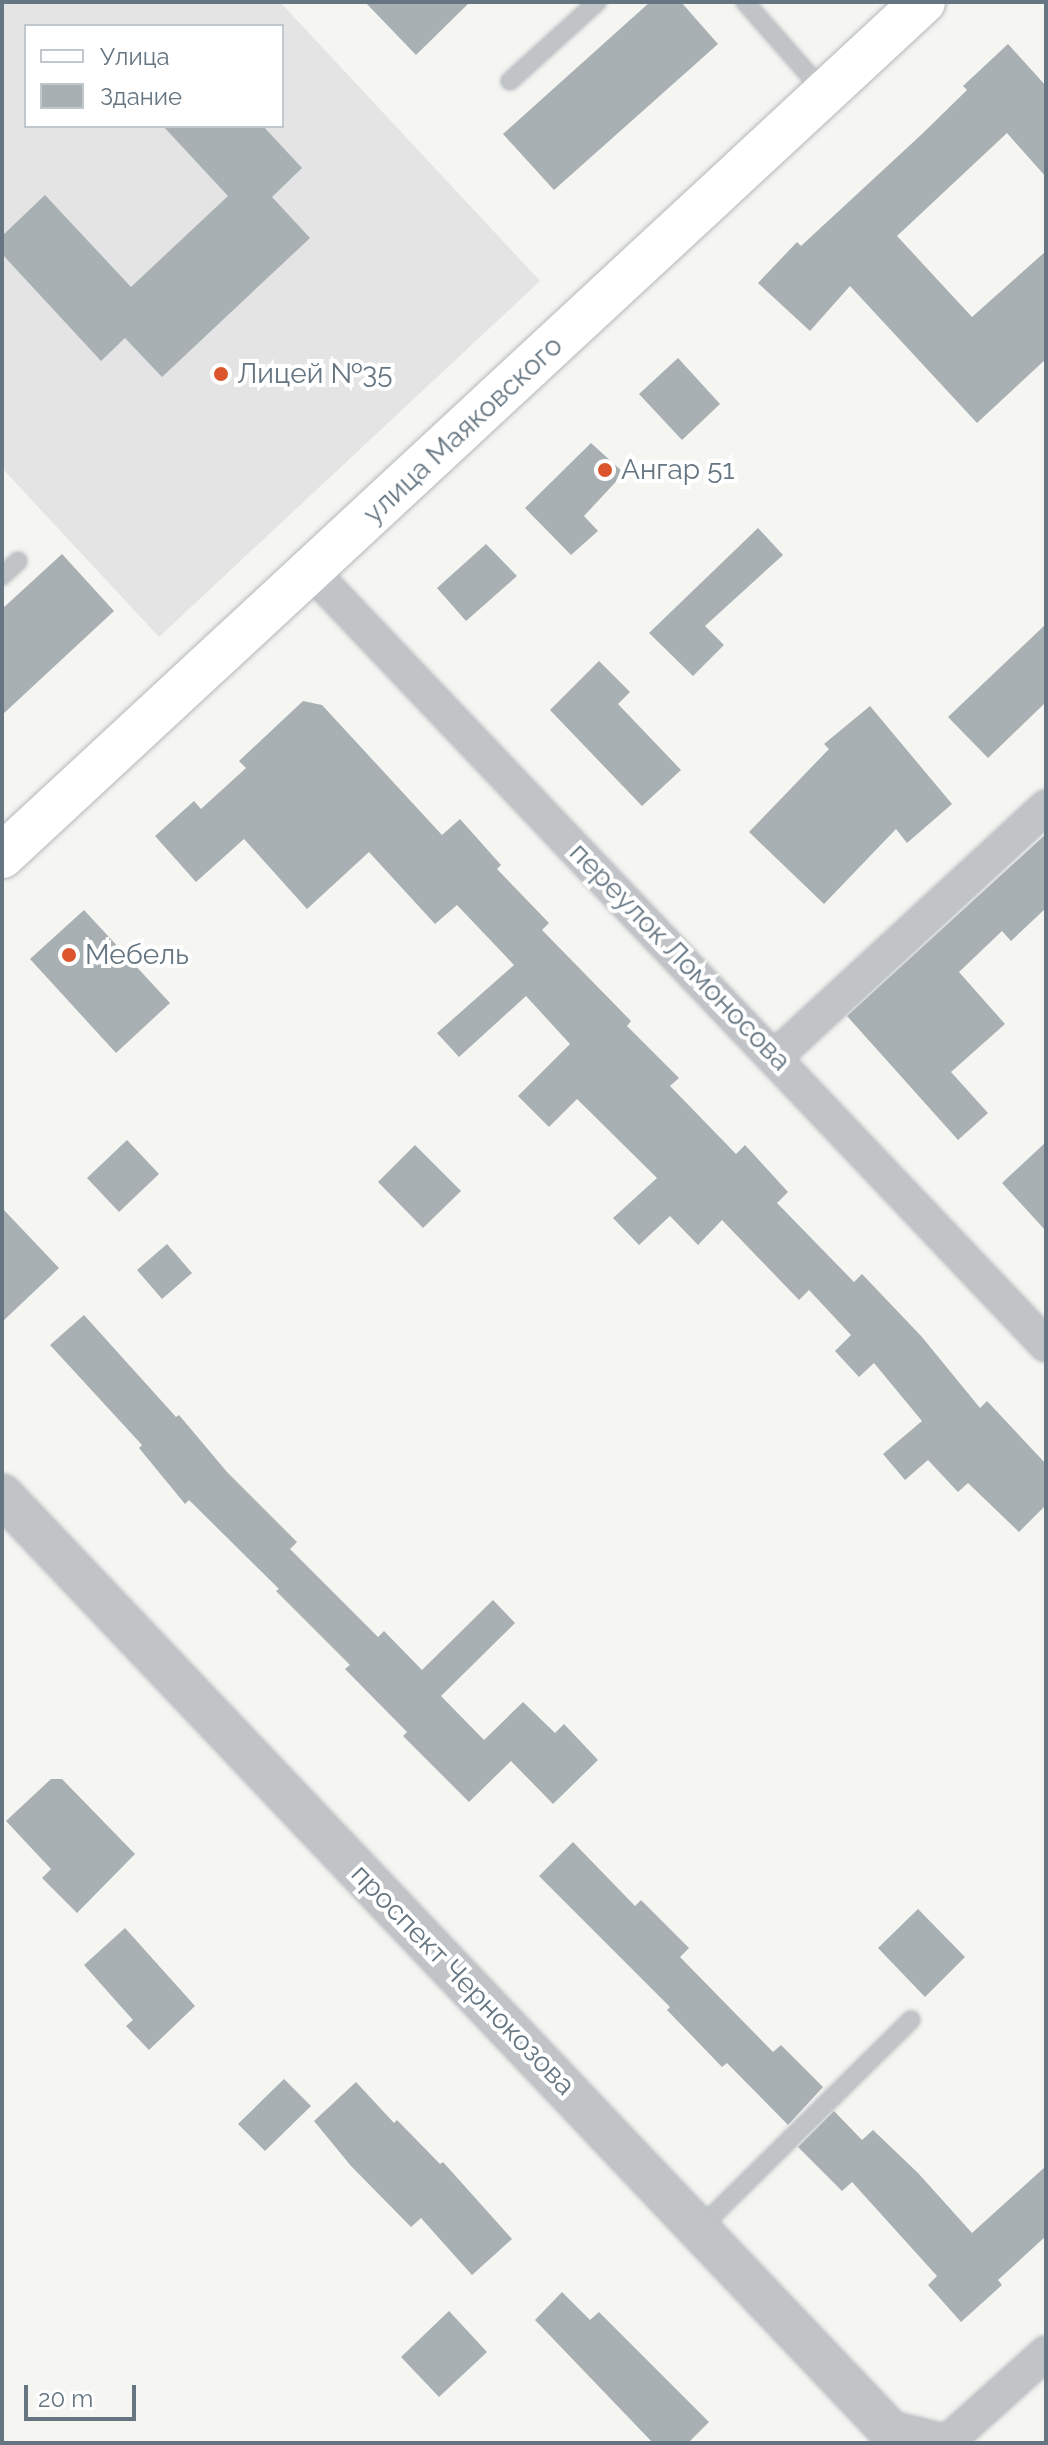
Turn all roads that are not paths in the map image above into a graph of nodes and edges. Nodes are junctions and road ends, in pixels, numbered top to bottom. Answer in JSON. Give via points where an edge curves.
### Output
{"nodes":[{"id":1,"x":597,"y":2,"type":"edge"},
{"id":2,"x":745,"y":2,"type":"edge"},
{"id":3,"x":923,"y":2,"type":"edge"},
{"id":4,"x":510,"y":81,"type":"dead end"},
{"id":5,"x":825,"y":93,"type":"junction"},
{"id":6,"x":18,"y":561,"type":"dead end"},
{"id":7,"x":311,"y":571,"type":"junction"},
{"id":8,"x":2,"y":576,"type":"edge"},
{"id":9,"x":1046,"y":807,"type":"edge"},
{"id":10,"x":2,"y":856,"type":"edge"},
{"id":11,"x":775,"y":1057,"type":"junction"},
{"id":12,"x":1046,"y":1345,"type":"edge"},
{"id":13,"x":2,"y":1495,"type":"edge"},
{"id":14,"x":911,"y":2020,"type":"dead end"},
{"id":15,"x":699,"y":2229,"type":"junction"},
{"id":16,"x":1046,"y":2353,"type":"edge"},
{"id":17,"x":936,"y":2443,"type":"edge"},
{"id":18,"x":946,"y":2443,"type":"edge"}],
"edges":[{"from":1,"to":4,"type":"lane"},
{"from":2,"to":5,"type":"lane"},
{"from":3,"to":5,"type":"main road","name":"улица Маяковского"},
{"from":5,"to":7,"type":"main road","name":"улица Маяковского"},
{"from":6,"to":8,"type":"lane"},
{"from":7,"to":10,"type":"main road","name":"улица Маяковского"},
{"from":7,"to":11,"type":"street","name":"переулок Ломоносова"},
{"from":9,"to":11,"type":"street"},
{"from":11,"to":12,"type":"street","name":"переулок Ломоносова"},
{"from":13,"to":15,"type":"street","name":"проспект Чернокозова"},
{"from":14,"to":15,"type":"lane"},
{"from":15,"to":17,"type":"street","name":"проспект Чернокозова","via":[[891,2432]]},
{"from":16,"to":18,"type":"street"}]}
